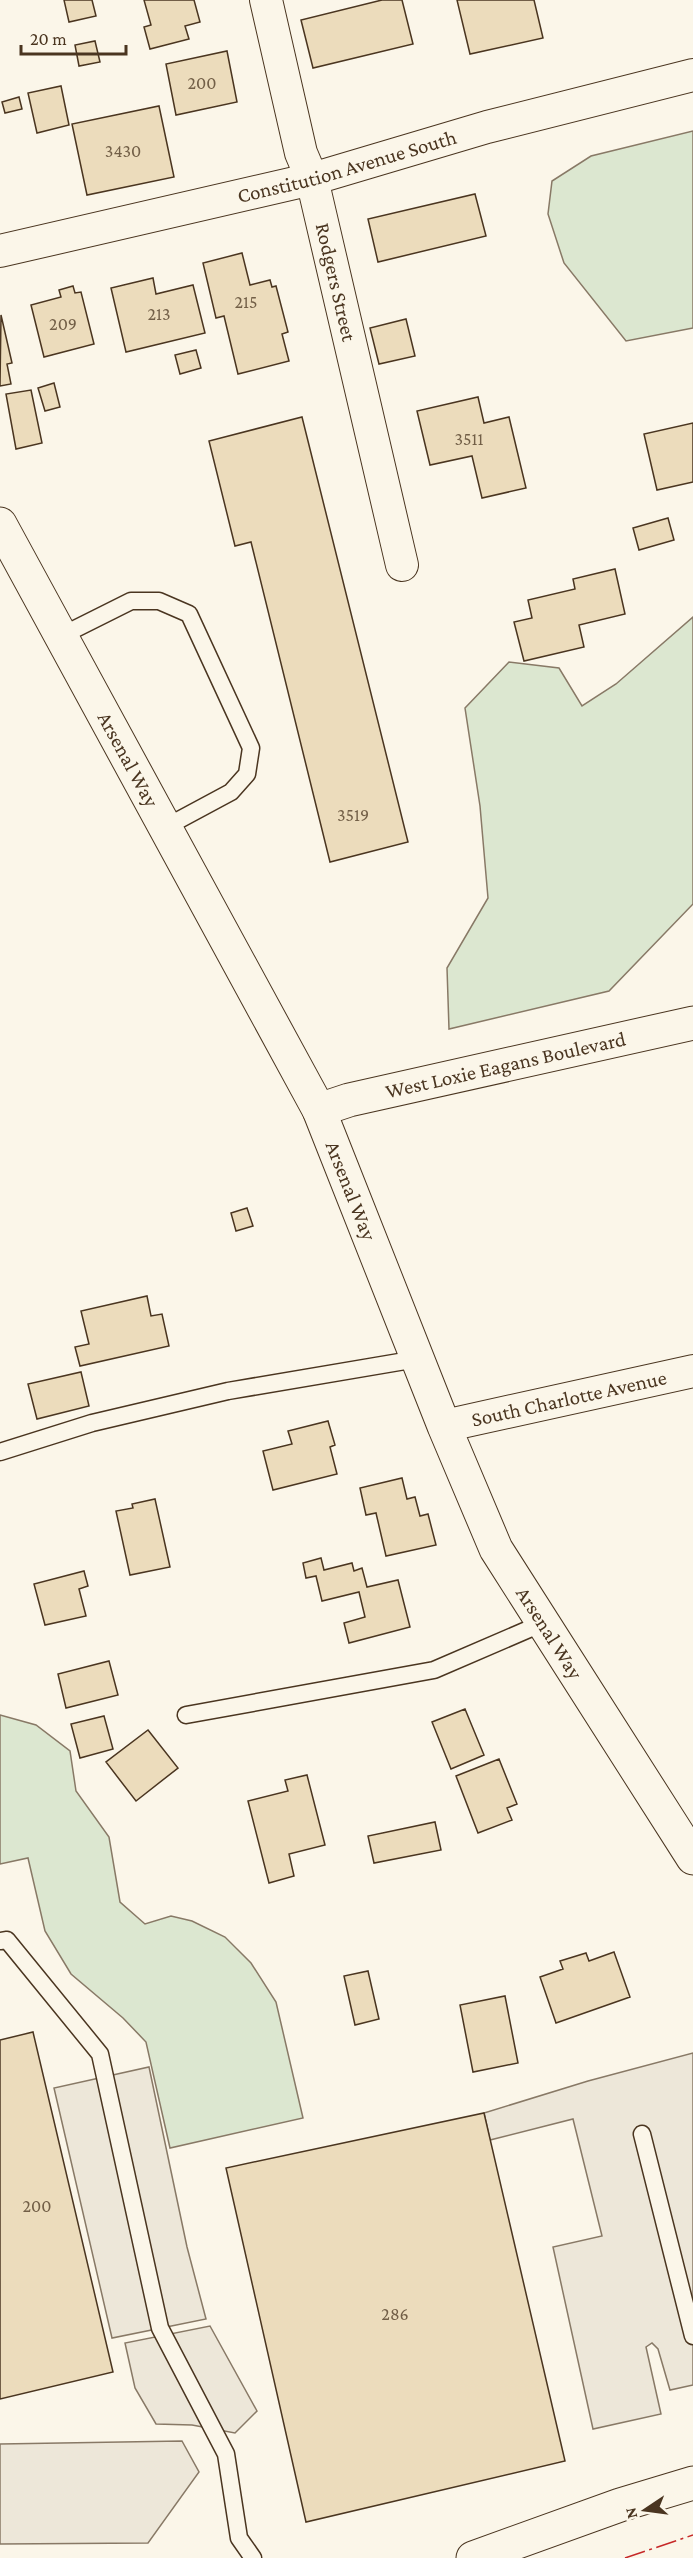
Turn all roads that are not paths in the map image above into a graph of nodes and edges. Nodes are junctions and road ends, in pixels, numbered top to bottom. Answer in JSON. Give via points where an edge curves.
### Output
{"nodes":[{"id":1,"x":266,"y":0,"type":"edge"},
{"id":2,"x":693,"y":75,"type":"edge"},
{"id":3,"x":312,"y":179,"type":"junction"},
{"id":4,"x":0,"y":251,"type":"edge"},
{"id":5,"x":0,"y":525,"type":"edge"},
{"id":6,"x":402,"y":565,"type":"dead end"},
{"id":7,"x":61,"y":636,"type":"junction"},
{"id":8,"x":164,"y":828,"type":"junction"},
{"id":9,"x":693,"y":1023,"type":"edge"},
{"id":10,"x":319,"y":1110,"type":"junction"},
{"id":11,"x":417,"y":1359,"type":"junction"},
{"id":12,"x":693,"y":1371,"type":"edge"},
{"id":13,"x":444,"y":1426,"type":"junction"},
{"id":14,"x":0,"y":1452,"type":"edge"},
{"id":15,"x":543,"y":1623,"type":"junction"},
{"id":16,"x":186,"y":1716,"type":"dead end"},
{"id":17,"x":693,"y":1858,"type":"edge"},
{"id":18,"x":0,"y":1941,"type":"edge"},
{"id":19,"x":642,"y":2134,"type":"dead end"},
{"id":20,"x":693,"y":2336,"type":"edge"},
{"id":21,"x":693,"y":2483,"type":"edge"},
{"id":22,"x":253,"y":2558,"type":"edge"},
{"id":23,"x":473,"y":2558,"type":"edge"}],
"edges":[{"from":1,"to":3,"type":"street","name":"Rodgers Street","via":[[301,153]]},
{"from":2,"to":3,"type":"street","name":"Constitution Avenue South","via":[[486,127]]},
{"from":3,"to":4,"type":"street","name":"Constitution Avenue South"},
{"from":3,"to":6,"type":"street","name":"Rodgers Street"},
{"from":5,"to":7,"type":"main road","name":"Arsenal Way"},
{"from":7,"to":8,"type":"main road","name":"Arsenal Way"},
{"from":7,"to":8,"type":"lane","via":[[131,601],[159,602],[189,614],[251,748],[247,774],[231,792]]},
{"from":8,"to":10,"type":"main road","name":"Arsenal Way"},
{"from":9,"to":10,"type":"main road","name":"West Loxie Eagans Boulevard"},
{"from":10,"to":11,"type":"main road","name":"Arsenal Way"},
{"from":11,"to":13,"type":"main road","name":"Arsenal Way"},
{"from":11,"to":14,"type":"lane","via":[[228,1391],[92,1423]]},
{"from":12,"to":13,"type":"street","name":"South Charlotte Avenue"},
{"from":13,"to":15,"type":"main road","name":"Arsenal Way","via":[[496,1549]]},
{"from":15,"to":16,"type":"lane","via":[[434,1670]]},
{"from":15,"to":17,"type":"main road","name":"Arsenal Way"},
{"from":18,"to":22,"type":"lane","via":[[7,1940],[100,2054],[160,2328],[226,2454],[239,2538]]},
{"from":19,"to":20,"type":"lane"},
{"from":21,"to":23,"type":"main road"}]}
